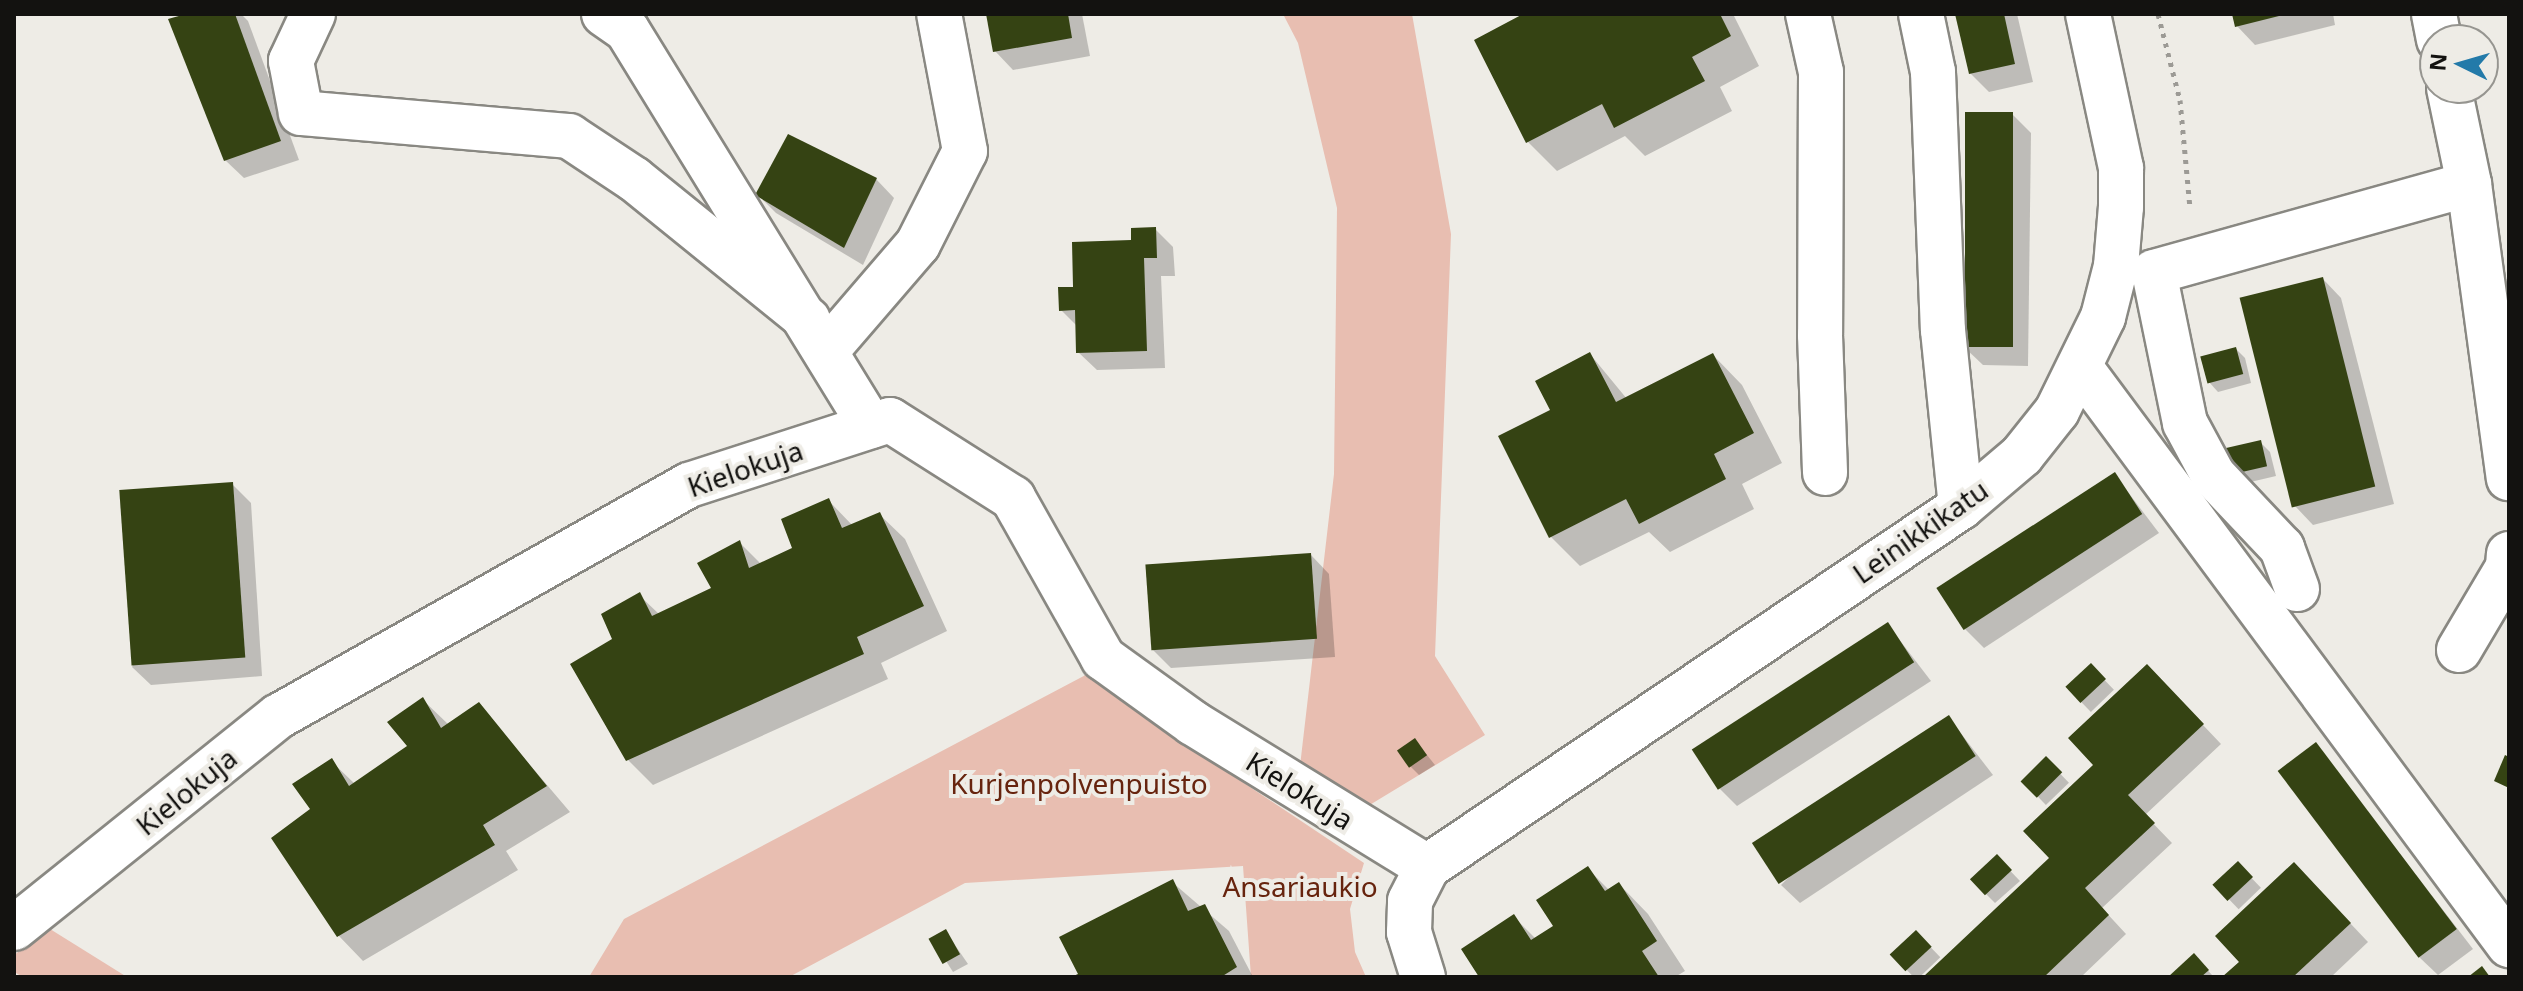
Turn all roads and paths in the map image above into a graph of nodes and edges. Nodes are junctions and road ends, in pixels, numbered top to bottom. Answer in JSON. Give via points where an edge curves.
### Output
{"nodes":[{"id":1,"x":313,"y":14,"type":"edge"},
{"id":2,"x":604,"y":14,"type":"edge"},
{"id":3,"x":939,"y":14,"type":"edge"},
{"id":4,"x":1808,"y":14,"type":"edge"},
{"id":5,"x":1921,"y":14,"type":"edge"},
{"id":6,"x":2088,"y":14,"type":"edge"},
{"id":7,"x":2158,"y":14,"type":"edge"},
{"id":8,"x":2452,"y":104,"type":"edge"},
{"id":9,"x":2469,"y":184,"type":"junction"},
{"id":10,"x":2187,"y":196,"type":"dead end"},
{"id":11,"x":817,"y":336,"type":"junction"},
{"id":12,"x":2080,"y":367,"type":"junction"},
{"id":13,"x":871,"y":426,"type":"junction"},
{"id":14,"x":1825,"y":473,"type":"dead end"},
{"id":15,"x":2509,"y":478,"type":"edge"},
{"id":16,"x":1961,"y":507,"type":"junction"},
{"id":17,"x":2509,"y":554,"type":"edge"},
{"id":18,"x":2297,"y":589,"type":"dead end"},
{"id":19,"x":2459,"y":650,"type":"dead end"},
{"id":20,"x":1427,"y":867,"type":"junction"},
{"id":21,"x":14,"y":928,"type":"edge"},
{"id":22,"x":2509,"y":945,"type":"edge"},
{"id":23,"x":1423,"y":977,"type":"edge"}],
"edges":[{"from":1,"to":11,"type":"street","via":[[291,61],[301,113],[569,136],[634,179]]},
{"from":2,"to":11,"type":"street","via":[[627,30]]},
{"from":3,"to":11,"type":"street","via":[[965,151],[918,244]]},
{"from":4,"to":14,"type":"street","via":[[1821,72]]},
{"from":5,"to":16,"type":"street","via":[[1933,72],[1943,330]]},
{"from":6,"to":12,"type":"street","name":"Leinikkikatu","via":[[2121,168],[2121,207],[2116,266],[2103,317]]},
{"from":7,"to":10,"type":"path","via":[[2180,100]]},
{"from":8,"to":9,"type":"street"},
{"from":9,"to":15,"type":"street"},
{"from":9,"to":18,"type":"street","via":[[2154,272],[2185,423],[2213,475],[2282,548]]},
{"from":11,"to":13,"type":"street"},
{"from":12,"to":16,"type":"street","name":"Leinikkikatu","via":[[2057,411],[2022,455]]},
{"from":12,"to":22,"type":"street"},
{"from":13,"to":20,"type":"street","name":"Kielokuja","via":[[890,420],[1013,498],[1103,658],[1193,723]]},
{"from":13,"to":21,"type":"street","name":"Kielokuja","via":[[689,485],[279,716]]},
{"from":16,"to":20,"type":"street","name":"Leinikkikatu"},
{"from":17,"to":19,"type":"street","via":[[2508,567]]},
{"from":20,"to":23,"type":"street","via":[[1410,901],[1409,932]]}]}
